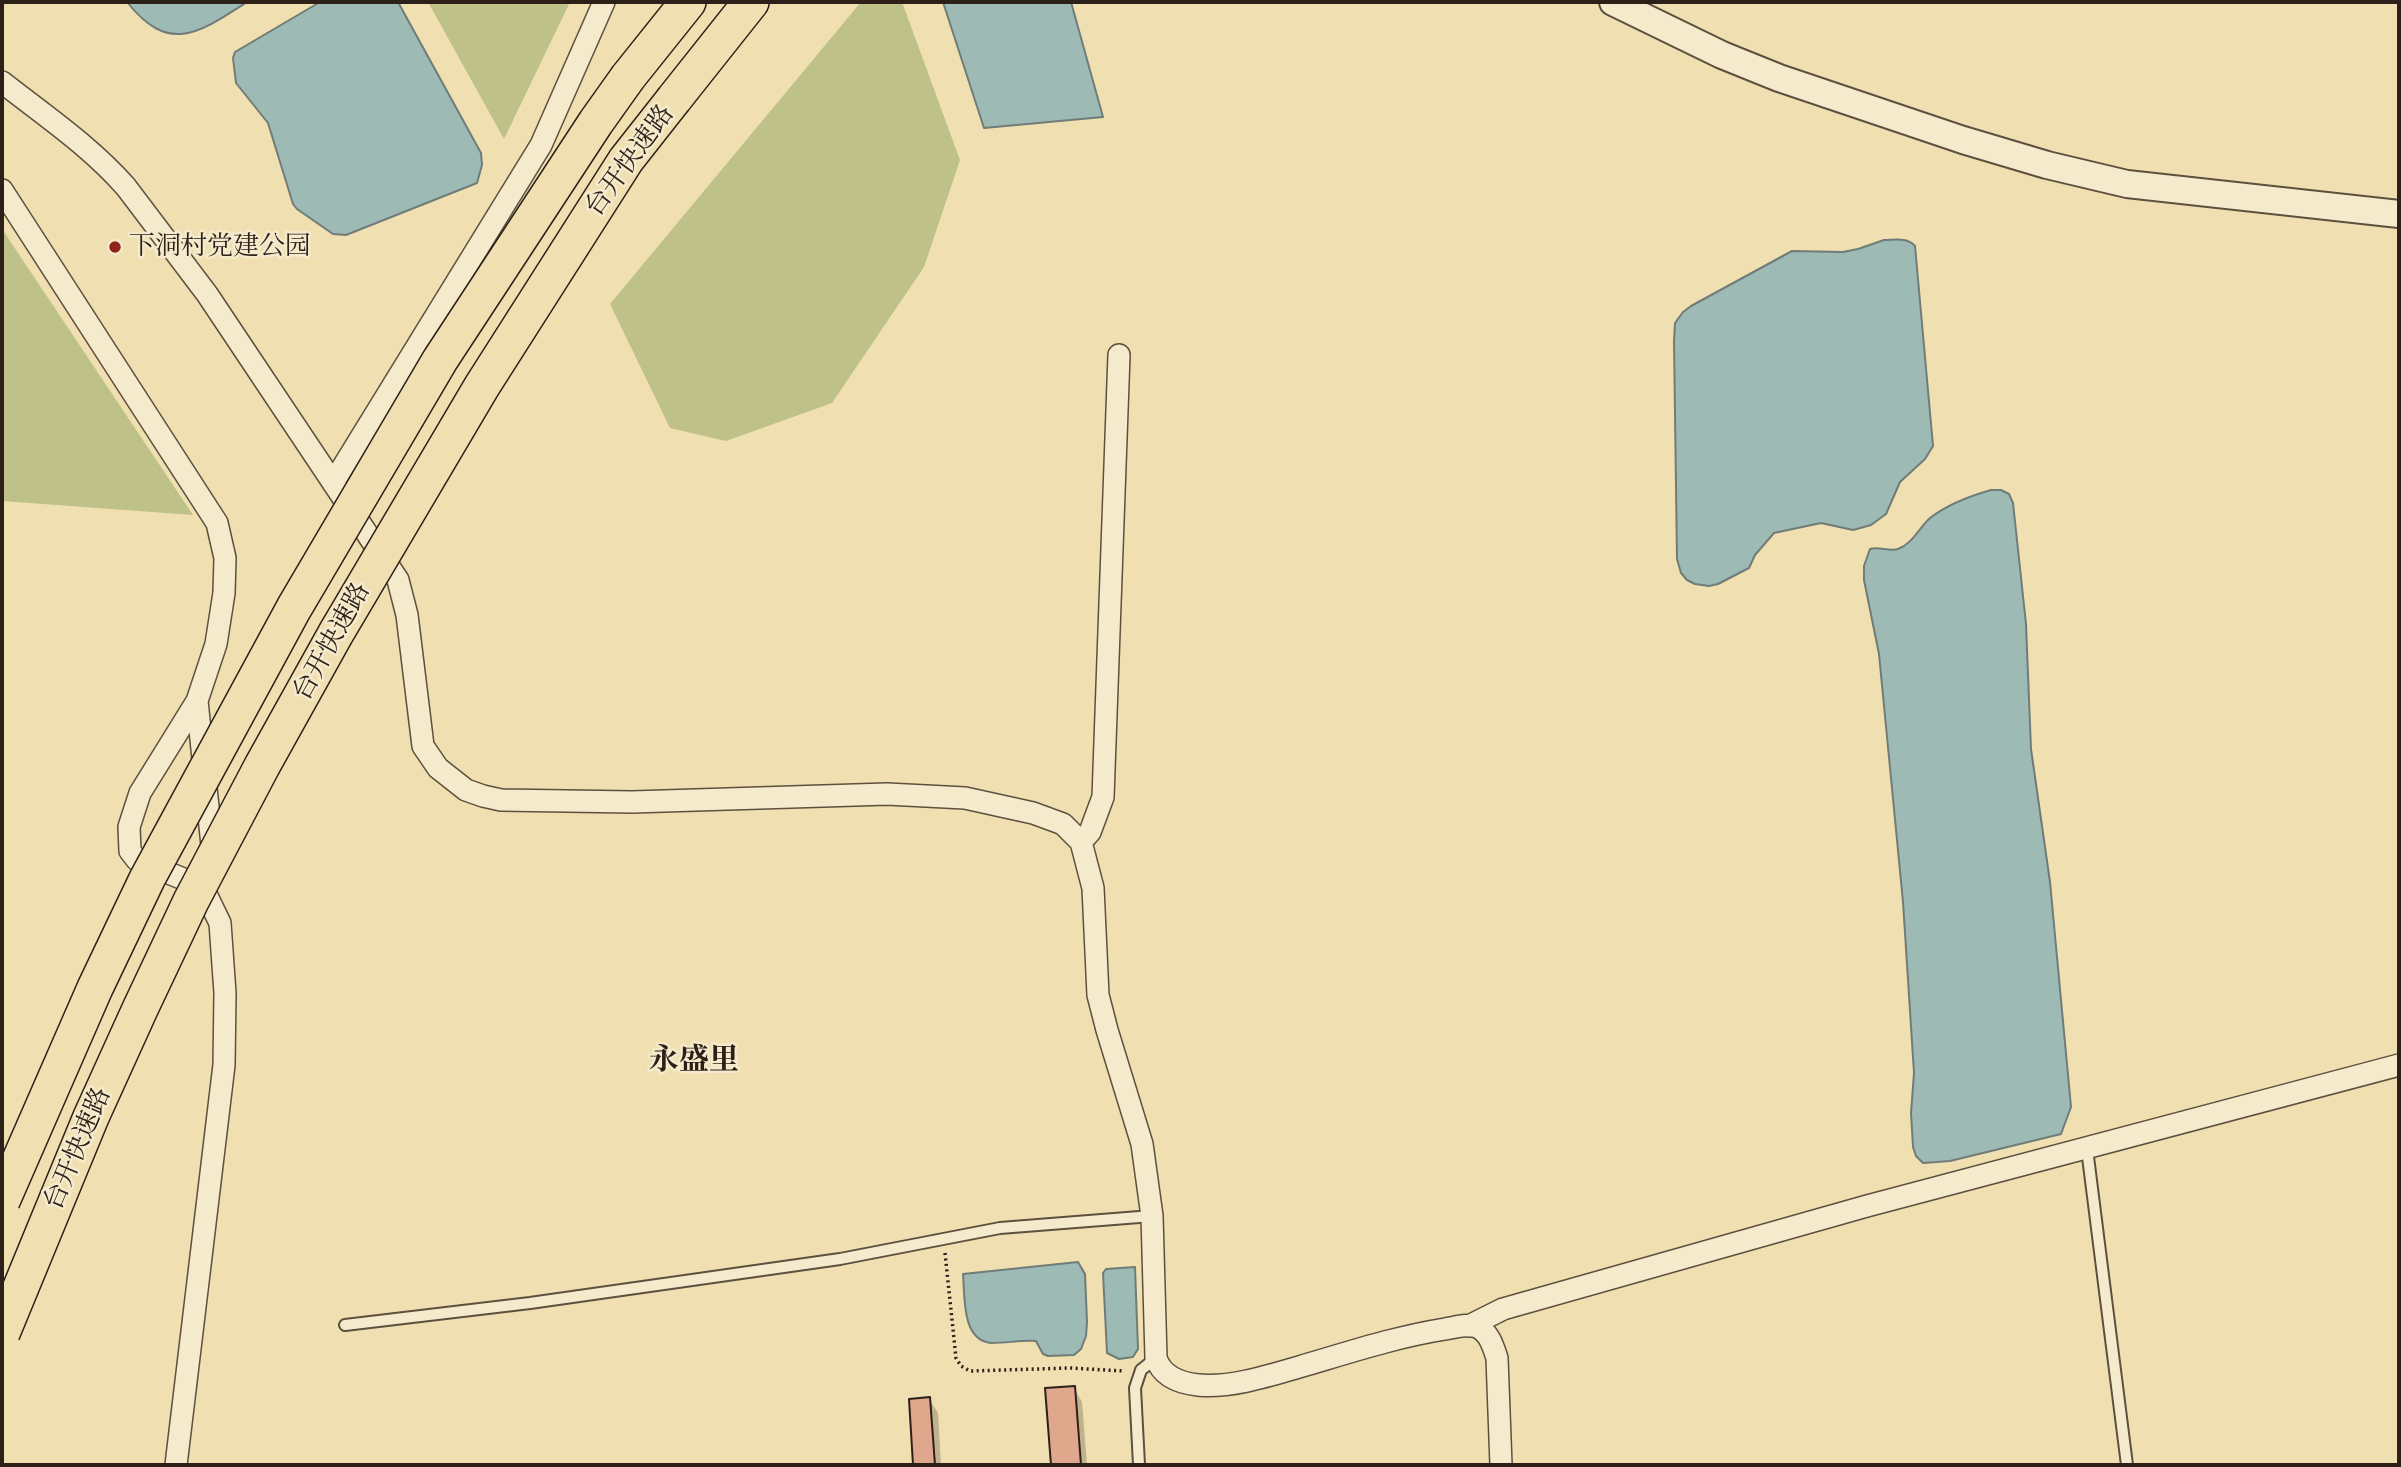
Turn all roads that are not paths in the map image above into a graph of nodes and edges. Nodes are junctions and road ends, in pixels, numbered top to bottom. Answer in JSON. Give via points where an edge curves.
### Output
{"nodes":[{"id":1,"x":604,"y":2,"type":"edge"},
{"id":2,"x":688,"y":2,"type":"edge"},
{"id":3,"x":751,"y":2,"type":"edge"},
{"id":4,"x":1613,"y":2,"type":"edge"},
{"id":5,"x":2,"y":82,"type":"edge"},
{"id":6,"x":2,"y":190,"type":"edge"},
{"id":7,"x":2399,"y":214,"type":"edge"},
{"id":8,"x":1119,"y":355,"type":"dead end"},
{"id":9,"x":333,"y":483,"type":"junction"},
{"id":10,"x":197,"y":701,"type":"junction"},
{"id":11,"x":1081,"y":842,"type":"junction"},
{"id":12,"x":220,"y":923,"type":"junction"},
{"id":13,"x":2399,"y":1065,"type":"edge"},
{"id":14,"x":2087,"y":1149,"type":"junction"},
{"id":15,"x":2,"y":1201,"type":"edge"},
{"id":16,"x":1152,"y":1216,"type":"junction"},
{"id":17,"x":345,"y":1325,"type":"dead end"},
{"id":18,"x":1469,"y":1326,"type":"junction"},
{"id":19,"x":2,"y":1334,"type":"edge"},
{"id":20,"x":1156,"y":1358,"type":"junction"},
{"id":21,"x":176,"y":1465,"type":"edge"},
{"id":22,"x":1139,"y":1465,"type":"edge"},
{"id":23,"x":1501,"y":1465,"type":"edge"},
{"id":24,"x":2127,"y":1465,"type":"edge"}],
"edges":[{"from":1,"to":9,"type":"street","via":[[541,145]]},
{"from":2,"to":15,"type":"highway","name":"台开快速路","bridge":true,"via":[[596,122],[440,359],[293,608],[147,879]]},
{"from":3,"to":19,"type":"highway","name":"台开快速路","bridge":true,"via":[[626,160],[482,386],[350,609],[191,901],[91,1117]]},
{"from":4,"to":7,"type":"street","via":[[1779,78],[2036,162],[2127,184]]},
{"from":5,"to":9,"type":"street","via":[[126,187],[207,294]]},
{"from":6,"to":10,"type":"street","via":[[217,523],[225,558],[224,593],[216,644]]},
{"from":8,"to":11,"type":"street","via":[[1102,797],[1090,832]]},
{"from":9,"to":11,"type":"street","via":[[401,588],[423,746],[438,768],[466,790],[501,800],[527,801],[887,794],[965,799],[1063,824]]},
{"from":10,"to":12,"type":"street"},
{"from":10,"to":12,"type":"street","via":[[140,793],[129,827],[130,851],[137,860],[198,885]]},
{"from":11,"to":16,"type":"street","via":[[1093,888],[1098,995],[1142,1144]]},
{"from":12,"to":21,"type":"street","via":[[224,1065]]},
{"from":13,"to":14,"type":"street"},
{"from":14,"to":18,"type":"street","via":[[1503,1309]]},
{"from":14,"to":24,"type":"lane"},
{"from":16,"to":17,"type":"lane","via":[[1000,1228],[841,1259],[530,1304]]},
{"from":16,"to":20,"type":"street"},
{"from":18,"to":20,"type":"street","via":[[1414,1334],[1265,1377],[1216,1385],[1172,1378],[1158,1367]]},
{"from":18,"to":23,"type":"street","via":[[1479,1328],[1492,1341],[1497,1357]]},
{"from":20,"to":22,"type":"lane","via":[[1145,1365],[1135,1388]]}]}
